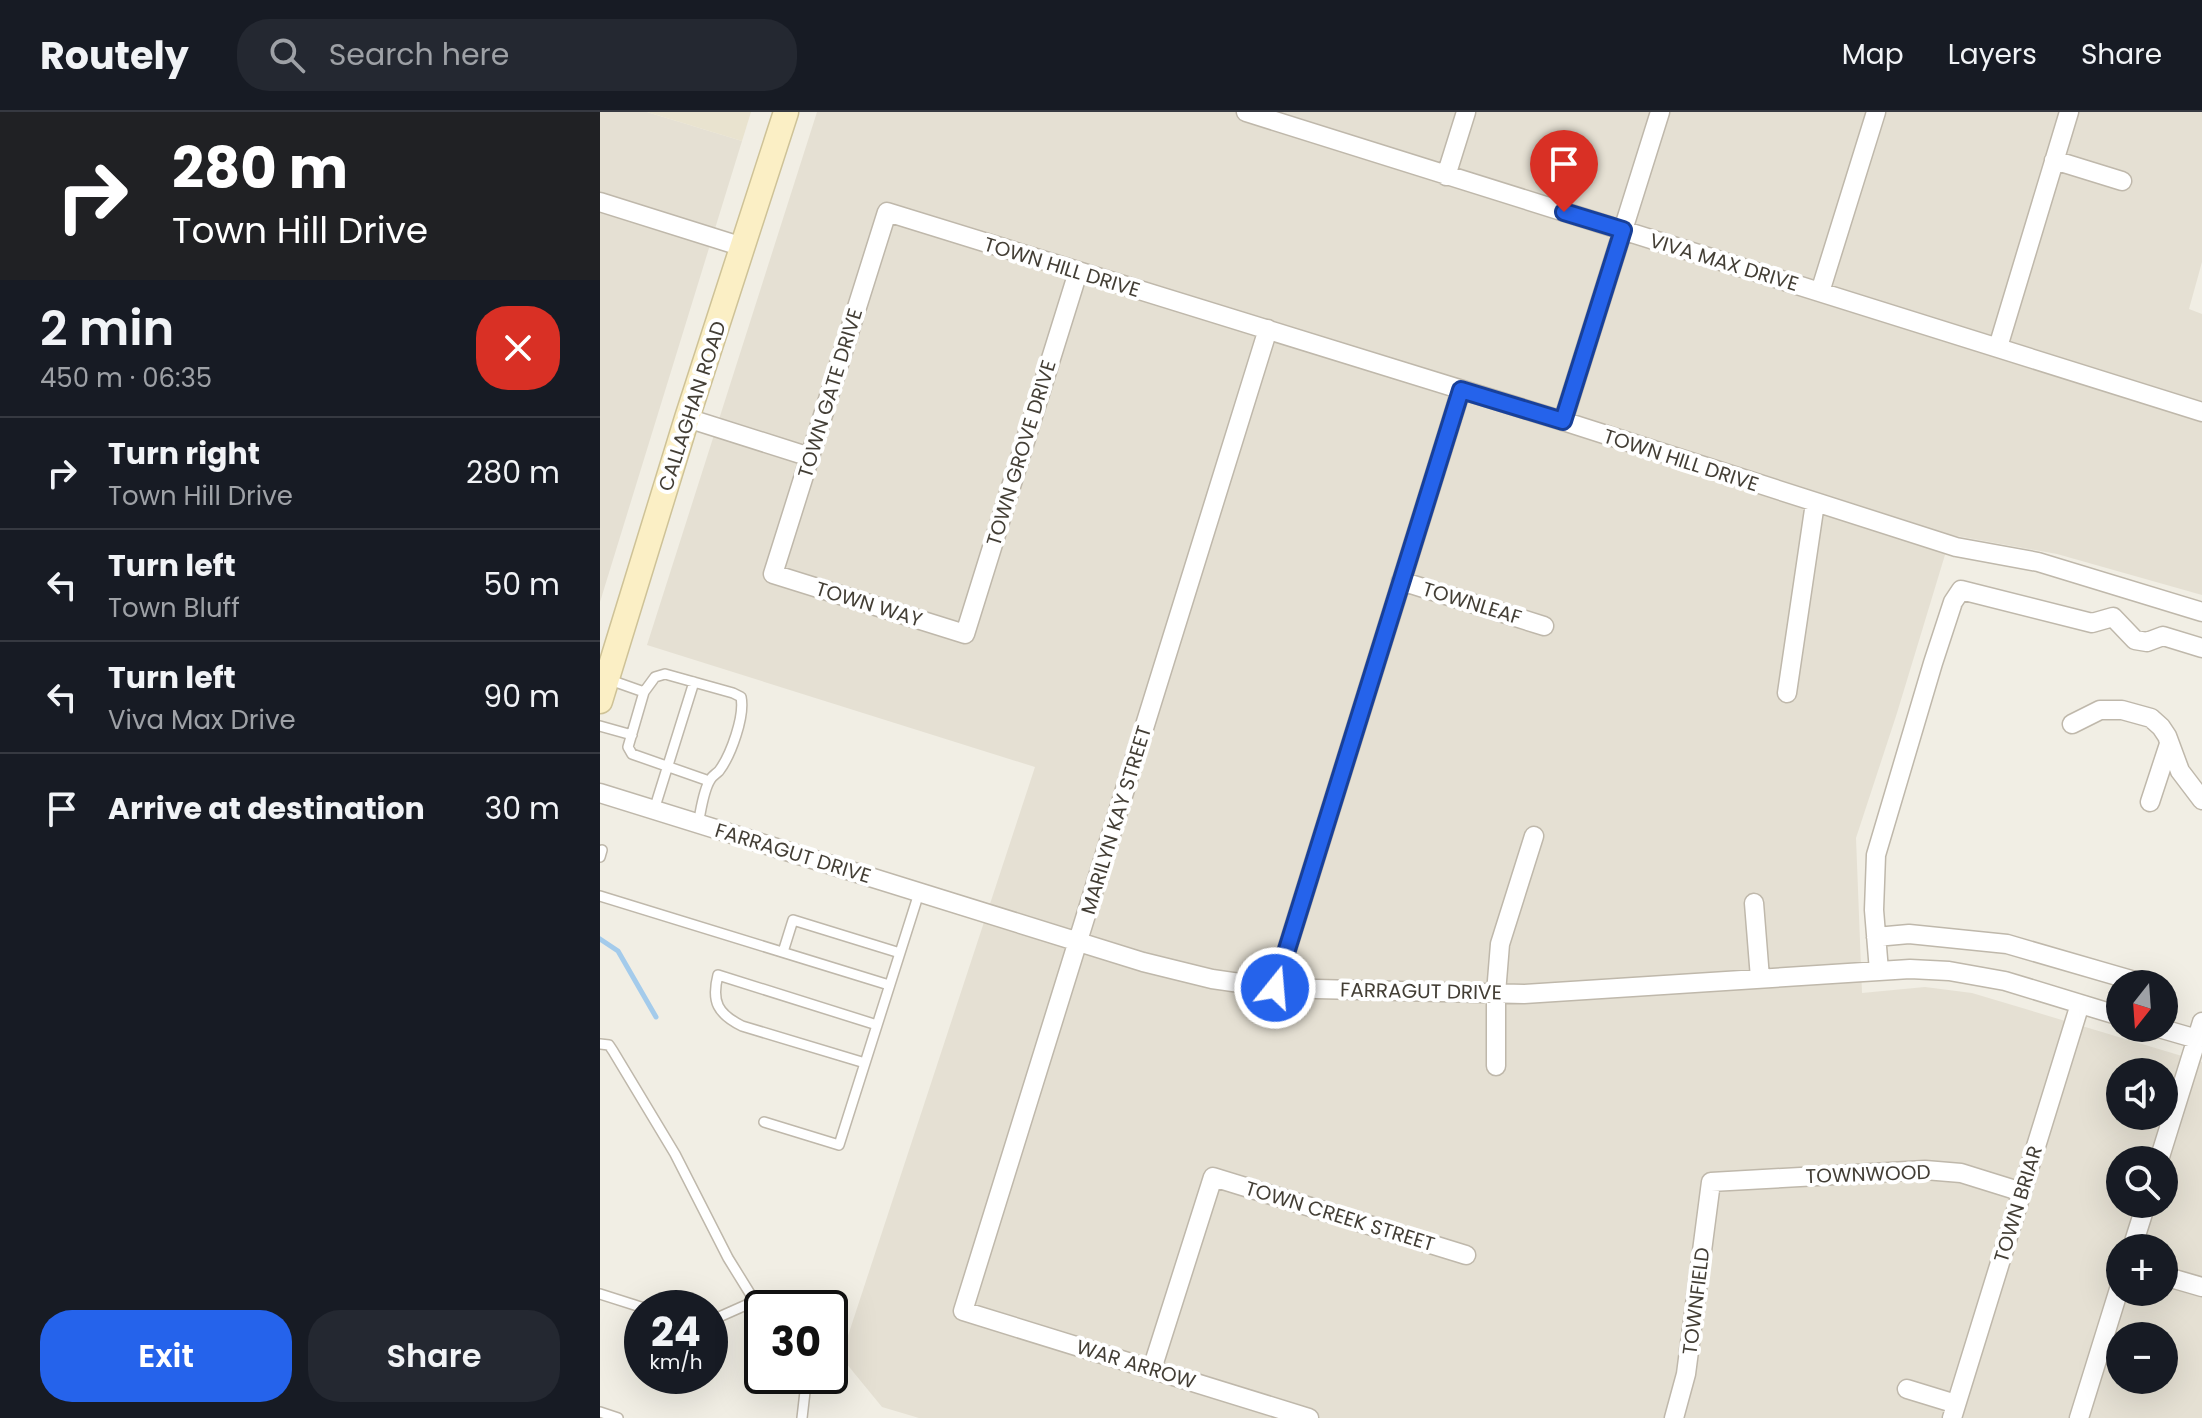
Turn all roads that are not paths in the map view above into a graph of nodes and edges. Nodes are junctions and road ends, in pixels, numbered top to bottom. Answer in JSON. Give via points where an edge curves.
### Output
{"nodes":[{"id":1,"x":1246,"y":112,"type":"edge"},
{"id":2,"x":1466,"y":112,"type":"edge"},
{"id":3,"x":1660,"y":112,"type":"edge"},
{"id":4,"x":1876,"y":112,"type":"edge"},
{"id":5,"x":2069,"y":112,"type":"edge"},
{"id":6,"x":782,"y":113,"type":"edge"},
{"id":7,"x":1268,"y":115,"type":"edge"},
{"id":8,"x":2054,"y":160,"type":"junction"},
{"id":9,"x":1446,"y":176,"type":"junction"},
{"id":10,"x":2122,"y":181,"type":"dead end"},
{"id":11,"x":600,"y":202,"type":"edge"},
{"id":12,"x":887,"y":212,"type":"joint"},
{"id":13,"x":1623,"y":230,"type":"junction"},
{"id":14,"x":743,"y":247,"type":"junction"},
{"id":15,"x":1078,"y":272,"type":"junction"},
{"id":16,"x":1820,"y":292,"type":"junction"},
{"id":17,"x":1268,"y":329,"type":"junction"},
{"id":18,"x":1998,"y":347,"type":"junction"},
{"id":19,"x":1461,"y":390,"type":"junction"},
{"id":20,"x":2202,"y":412,"type":"edge"},
{"id":21,"x":687,"y":418,"type":"junction"},
{"id":22,"x":1563,"y":421,"type":"junction"},
{"id":23,"x":810,"y":457,"type":"junction"},
{"id":24,"x":1815,"y":503,"type":"junction"},
{"id":25,"x":773,"y":574,"type":"joint"},
{"id":26,"x":1401,"y":581,"type":"junction"},
{"id":27,"x":2202,"y":612,"type":"edge"},
{"id":28,"x":1544,"y":626,"type":"dead end"},
{"id":29,"x":965,"y":634,"type":"joint"},
{"id":30,"x":2202,"y":648,"type":"edge"},
{"id":31,"x":694,"y":682,"type":"junction"},
{"id":32,"x":603,"y":690,"type":"edge"},
{"id":33,"x":644,"y":692,"type":"junction"},
{"id":34,"x":1787,"y":693,"type":"dead end"},
{"id":35,"x":2072,"y":724,"type":"dead end"},
{"id":36,"x":600,"y":726,"type":"edge"},
{"id":37,"x":632,"y":735,"type":"junction"},
{"id":38,"x":2169,"y":744,"type":"junction"},
{"id":39,"x":668,"y":767,"type":"junction"},
{"id":40,"x":709,"y":781,"type":"junction"},
{"id":41,"x":600,"y":793,"type":"edge"},
{"id":42,"x":2200,"y":795,"type":"edge"},
{"id":43,"x":2150,"y":802,"type":"dead end"},
{"id":44,"x":654,"y":810,"type":"junction"},
{"id":45,"x":698,"y":824,"type":"junction"},
{"id":46,"x":1534,"y":836,"type":"dead end"},
{"id":47,"x":919,"y":893,"type":"junction"},
{"id":48,"x":600,"y":896,"type":"edge"},
{"id":49,"x":1754,"y":903,"type":"dead end"},
{"id":50,"x":1876,"y":937,"type":"junction"},
{"id":51,"x":1078,"y":942,"type":"junction"},
{"id":52,"x":783,"y":952,"type":"junction"},
{"id":53,"x":900,"y":953,"type":"junction"},
{"id":54,"x":1879,"y":971,"type":"junction"},
{"id":55,"x":2106,"y":973,"type":"edge"},
{"id":56,"x":1760,"y":978,"type":"junction"},
{"id":57,"x":889,"y":985,"type":"junction"},
{"id":58,"x":1275,"y":988,"type":"junction"},
{"id":59,"x":1496,"y":993,"type":"junction"},
{"id":60,"x":2080,"y":1004,"type":"junction"},
{"id":61,"x":2106,"y":1012,"type":"edge"},
{"id":62,"x":877,"y":1025,"type":"junction"},
{"id":63,"x":2178,"y":1029,"type":"edge"},
{"id":64,"x":2199,"y":1031,"type":"edge"},
{"id":65,"x":600,"y":1044,"type":"edge"},
{"id":66,"x":865,"y":1063,"type":"junction"},
{"id":67,"x":1496,"y":1066,"type":"dead end"},
{"id":68,"x":2194,"y":1075,"type":"edge"},
{"id":69,"x":764,"y":1122,"type":"dead end"},
{"id":70,"x":2165,"y":1146,"type":"edge"},
{"id":71,"x":1711,"y":1182,"type":"joint"},
{"id":72,"x":2022,"y":1192,"type":"junction"},
{"id":73,"x":1466,"y":1255,"type":"dead end"},
{"id":74,"x":2178,"y":1280,"type":"edge"},
{"id":75,"x":2202,"y":1287,"type":"edge"},
{"id":76,"x":748,"y":1290,"type":"edge"},
{"id":77,"x":600,"y":1294,"type":"edge"},
{"id":78,"x":624,"y":1302,"type":"edge"},
{"id":79,"x":2114,"y":1306,"type":"edge"},
{"id":80,"x":963,"y":1311,"type":"joint"},
{"id":81,"x":1152,"y":1369,"type":"junction"},
{"id":82,"x":1907,"y":1389,"type":"dead end"},
{"id":83,"x":805,"y":1394,"type":"edge"},
{"id":84,"x":1954,"y":1411,"type":"edge"},
{"id":85,"x":600,"y":1412,"type":"edge"},
{"id":86,"x":618,"y":1418,"type":"edge"},
{"id":87,"x":802,"y":1418,"type":"edge"},
{"id":88,"x":1309,"y":1418,"type":"edge"},
{"id":89,"x":1674,"y":1418,"type":"edge"},
{"id":90,"x":2079,"y":1418,"type":"edge"}],
"edges":[{"from":1,"to":7,"type":"street","name":"VIVA MAX DRIVE"},
{"from":2,"to":9,"type":"street"},
{"from":3,"to":13,"type":"street"},
{"from":4,"to":16,"type":"street"},
{"from":5,"to":8,"type":"street"},
{"from":6,"to":14,"type":"main road","name":"CALLAGHAN ROAD"},
{"from":7,"to":9,"type":"street","name":"VIVA MAX DRIVE"},
{"from":8,"to":10,"type":"street"},
{"from":8,"to":18,"type":"street"},
{"from":9,"to":13,"type":"street","name":"VIVA MAX DRIVE"},
{"from":11,"to":14,"type":"street"},
{"from":12,"to":15,"type":"street","name":"TOWN HILL DRIVE"},
{"from":12,"to":23,"type":"street","name":"TOWN GATE DRIVE"},
{"from":13,"to":16,"type":"street","name":"VIVA MAX DRIVE"},
{"from":13,"to":22,"type":"street"},
{"from":14,"to":21,"type":"main road","name":"CALLAGHAN ROAD"},
{"from":15,"to":17,"type":"street","name":"TOWN HILL DRIVE"},
{"from":15,"to":29,"type":"street","name":"TOWN GROVE DRIVE"},
{"from":16,"to":18,"type":"street","name":"VIVA MAX DRIVE"},
{"from":17,"to":19,"type":"street","name":"TOWN HILL DRIVE"},
{"from":17,"to":51,"type":"street","name":"MARILYN KAY STREET"},
{"from":18,"to":20,"type":"street","name":"VIVA MAX DRIVE"},
{"from":19,"to":22,"type":"street","name":"TOWN HILL DRIVE"},
{"from":19,"to":26,"type":"street"},
{"from":21,"to":23,"type":"street"},
{"from":21,"to":32,"type":"main road","name":"CALLAGHAN ROAD"},
{"from":22,"to":24,"type":"street","name":"TOWN HILL DRIVE"},
{"from":23,"to":25,"type":"street","name":"TOWN GATE DRIVE"},
{"from":24,"to":27,"type":"street","name":"TOWN HILL DRIVE","via":[[1956,547],[2038,562]]},
{"from":24,"to":34,"type":"street"},
{"from":25,"to":29,"type":"street","name":"TOWN WAY"},
{"from":26,"to":28,"type":"street","name":"TOWNLEAF"},
{"from":26,"to":58,"type":"street"},
{"from":30,"to":50,"type":"street","via":[[2163,636],[2135,640],[2113,617],[2092,623],[1961,590],[1937,651],[1876,855]]},
{"from":31,"to":33,"type":"lane","via":[[665,674],[655,677]]},
{"from":31,"to":39,"type":"lane"},
{"from":31,"to":40,"type":"lane","via":[[733,693],[743,706],[728,754]]},
{"from":32,"to":33,"type":"lane"},
{"from":33,"to":37,"type":"lane"},
{"from":35,"to":38,"type":"street","via":[[2100,710],[2122,710],[2151,718]]},
{"from":36,"to":37,"type":"lane"},
{"from":37,"to":39,"type":"lane","via":[[632,754]]},
{"from":38,"to":42,"type":"street","via":[[2180,771]]},
{"from":38,"to":43,"type":"street"},
{"from":39,"to":40,"type":"lane"},
{"from":39,"to":44,"type":"lane"},
{"from":40,"to":45,"type":"lane"},
{"from":41,"to":44,"type":"street","name":"FARRAGUT DRIVE"},
{"from":44,"to":45,"type":"street","name":"FARRAGUT DRIVE"},
{"from":45,"to":47,"type":"street","name":"FARRAGUT DRIVE"},
{"from":46,"to":59,"type":"street","via":[[1500,944]]},
{"from":47,"to":51,"type":"street","name":"FARRAGUT DRIVE"},
{"from":47,"to":53,"type":"lane"},
{"from":48,"to":52,"type":"lane"},
{"from":49,"to":56,"type":"street"},
{"from":50,"to":54,"type":"street"},
{"from":50,"to":55,"type":"street","via":[[1909,934],[2007,944]]},
{"from":51,"to":58,"type":"street","name":"FARRAGUT DRIVE","via":[[1212,979]]},
{"from":51,"to":80,"type":"street","name":"MARILYN KAY STREET"},
{"from":52,"to":53,"type":"lane","via":[[793,920]]},
{"from":52,"to":57,"type":"lane"},
{"from":53,"to":57,"type":"lane"},
{"from":54,"to":56,"type":"street","name":"FARRAGUT DRIVE"},
{"from":54,"to":60,"type":"street","name":"FARRAGUT DRIVE","via":[[1949,971]]},
{"from":56,"to":59,"type":"street","name":"FARRAGUT DRIVE"},
{"from":57,"to":62,"type":"lane"},
{"from":58,"to":59,"type":"street","name":"FARRAGUT DRIVE"},
{"from":59,"to":67,"type":"street"},
{"from":60,"to":61,"type":"street","name":"FARRAGUT DRIVE"},
{"from":60,"to":72,"type":"street","name":"TOWN BRIAR"},
{"from":62,"to":66,"type":"lane"},
{"from":62,"to":66,"type":"lane","via":[[718,975],[715,1000],[732,1021]]},
{"from":63,"to":64,"type":"street"},
{"from":64,"to":68,"type":"street"},
{"from":65,"to":76,"type":"lane","via":[[613,1051]]},
{"from":66,"to":69,"type":"lane","via":[[839,1145]]},
{"from":68,"to":70,"type":"street"},
{"from":71,"to":72,"type":"street","name":"TOWNWOOD","via":[[1925,1170],[1961,1173]]},
{"from":71,"to":89,"type":"street","name":"TOWNFIELD","via":[[1686,1374]]},
{"from":72,"to":84,"type":"street","name":"TOWN BRIAR"},
{"from":73,"to":81,"type":"street","name":"TOWN CREEK STREET","via":[[1213,1177]]},
{"from":74,"to":75,"type":"street"},
{"from":77,"to":78,"type":"lane"},
{"from":79,"to":90,"type":"street"},
{"from":80,"to":81,"type":"street","name":"WAR ARROW"},
{"from":81,"to":88,"type":"street","name":"WAR ARROW"},
{"from":82,"to":84,"type":"street","name":"TOWN BRIAR"},
{"from":83,"to":87,"type":"lane"},
{"from":85,"to":86,"type":"lane"}]}
